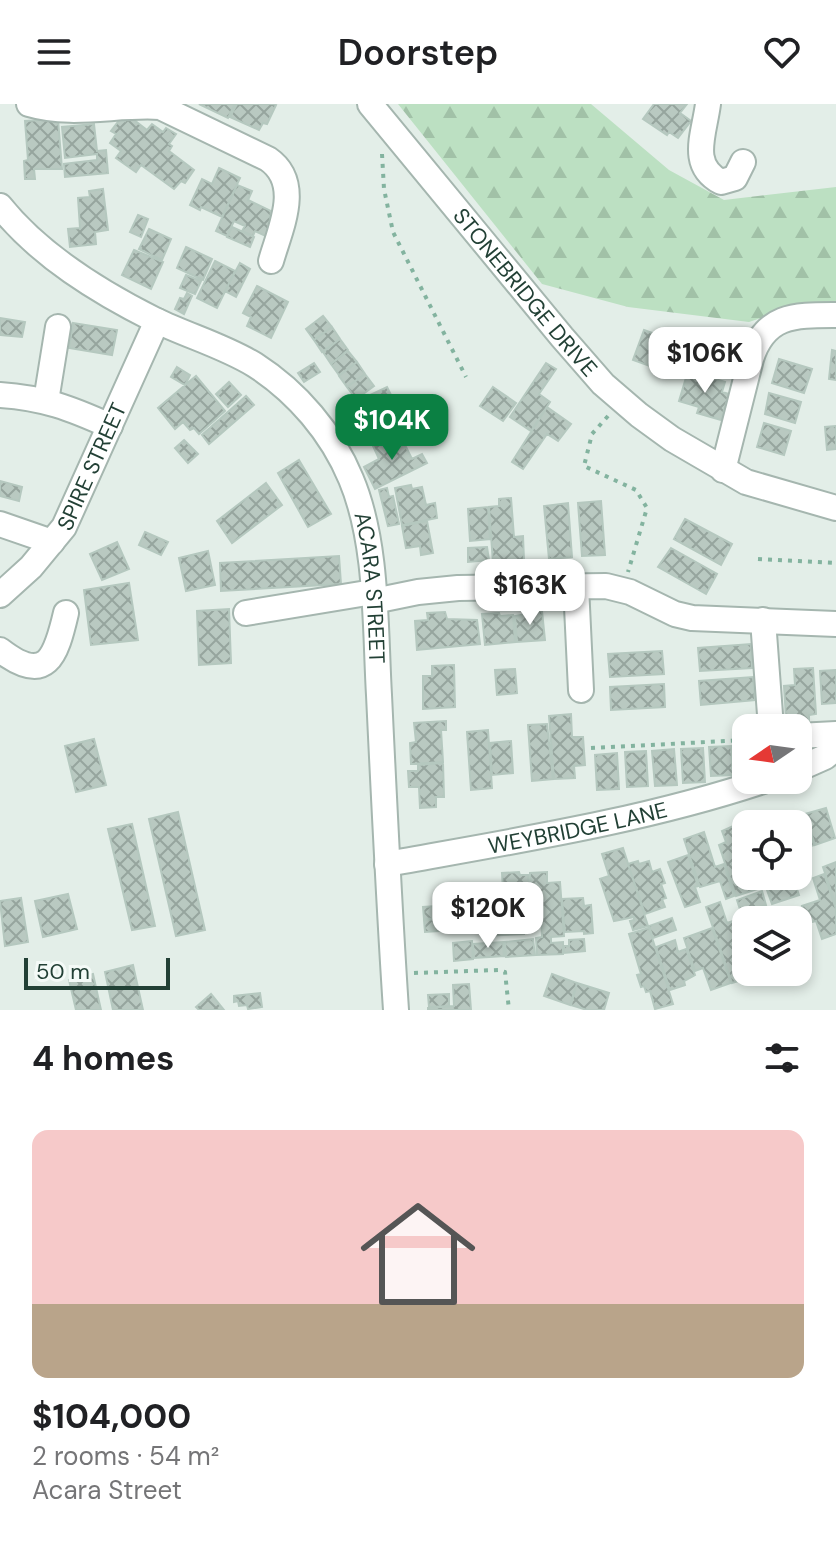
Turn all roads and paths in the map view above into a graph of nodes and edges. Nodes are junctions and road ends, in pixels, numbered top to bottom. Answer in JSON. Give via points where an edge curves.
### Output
{"nodes":[{"id":1,"x":29,"y":104,"type":"edge"},
{"id":2,"x":708,"y":104,"type":"edge"},
{"id":3,"x":375,"y":110,"type":"edge"},
{"id":4,"x":743,"y":162,"type":"dead end"},
{"id":5,"x":0,"y":206,"type":"edge"},
{"id":6,"x":271,"y":261,"type":"dead end"},
{"id":7,"x":836,"y":315,"type":"edge"},
{"id":8,"x":157,"y":321,"type":"junction"},
{"id":9,"x":58,"y":327,"type":"dead end"},
{"id":10,"x":466,"y":377,"type":"dead end"},
{"id":11,"x":0,"y":395,"type":"edge"},
{"id":12,"x":46,"y":401,"type":"junction"},
{"id":13,"x":622,"y":401,"type":"junction"},
{"id":14,"x":110,"y":426,"type":"junction"},
{"id":15,"x":723,"y":470,"type":"junction"},
{"id":16,"x":836,"y":508,"type":"edge"},
{"id":17,"x":0,"y":524,"type":"edge"},
{"id":18,"x":52,"y":542,"type":"junction"},
{"id":19,"x":758,"y":559,"type":"dead end"},
{"id":20,"x":836,"y":563,"type":"edge"},
{"id":21,"x":576,"y":586,"type":"junction"},
{"id":22,"x":625,"y":590,"type":"junction"},
{"id":23,"x":0,"y":595,"type":"edge"},
{"id":24,"x":373,"y":597,"type":"junction"},
{"id":25,"x":66,"y":613,"type":"dead end"},
{"id":26,"x":246,"y":613,"type":"dead end"},
{"id":27,"x":763,"y":620,"type":"junction"},
{"id":28,"x":836,"y":624,"type":"edge"},
{"id":29,"x":0,"y":650,"type":"edge"},
{"id":30,"x":581,"y":690,"type":"dead end"},
{"id":31,"x":770,"y":714,"type":"edge"},
{"id":32,"x":836,"y":734,"type":"edge"},
{"id":33,"x":812,"y":735,"type":"edge"},
{"id":34,"x":732,"y":741,"type":"edge"},
{"id":35,"x":591,"y":748,"type":"dead end"},
{"id":36,"x":836,"y":748,"type":"edge"},
{"id":37,"x":812,"y":763,"type":"edge"},
{"id":38,"x":732,"y":791,"type":"edge"},
{"id":39,"x":387,"y":864,"type":"junction"},
{"id":40,"x":413,"y":973,"type":"dead end"},
{"id":41,"x":396,"y":1010,"type":"edge"},
{"id":42,"x":509,"y":1010,"type":"edge"}],
"edges":[{"from":1,"to":6,"type":"street","via":[[71,110],[160,107],[275,164],[288,199]]},
{"from":2,"to":4,"type":"street","via":[[700,161],[707,174],[721,182],[735,178]]},
{"from":3,"to":10,"type":"path","via":[[393,232]]},
{"from":3,"to":13,"type":"street","name":"STONEBRIDGE DRIVE","via":[[562,337]]},
{"from":5,"to":8,"type":"street","name":"ACARA STREET","via":[[71,271]]},
{"from":7,"to":15,"type":"street","via":[[788,319],[764,330],[751,359]]},
{"from":8,"to":14,"type":"street","name":"SPIRE STREET"},
{"from":8,"to":24,"type":"street","name":"ACARA STREET","via":[[255,365],[300,402],[330,438],[352,481],[366,532]]},
{"from":9,"to":12,"type":"street"},
{"from":11,"to":12,"type":"street"},
{"from":12,"to":14,"type":"street"},
{"from":13,"to":15,"type":"street","name":"STONEBRIDGE DRIVE"},
{"from":13,"to":22,"type":"path","via":[[592,434],[584,466],[636,490],[647,508]]},
{"from":14,"to":18,"type":"street","name":"SPIRE STREET","via":[[64,527]]},
{"from":15,"to":16,"type":"street","name":"STONEBRIDGE DRIVE"},
{"from":17,"to":18,"type":"street"},
{"from":18,"to":23,"type":"street","name":"SPIRE STREET"},
{"from":19,"to":20,"type":"path"},
{"from":21,"to":22,"type":"street"},
{"from":21,"to":24,"type":"street","via":[[458,588]]},
{"from":21,"to":30,"type":"street"},
{"from":22,"to":27,"type":"street","via":[[692,618]]},
{"from":24,"to":26,"type":"street"},
{"from":24,"to":39,"type":"street","name":"ACARA STREET"},
{"from":25,"to":29,"type":"street","via":[[52,658],[26,666]]},
{"from":27,"to":28,"type":"street"},
{"from":27,"to":31,"type":"street"},
{"from":32,"to":33,"type":"street"},
{"from":34,"to":35,"type":"path"},
{"from":36,"to":37,"type":"street"},
{"from":38,"to":39,"type":"street","name":"WEYBRIDGE LANE","via":[[587,827]]},
{"from":39,"to":41,"type":"street","name":"ACARA STREET"},
{"from":40,"to":42,"type":"path","via":[[505,972]]}]}
